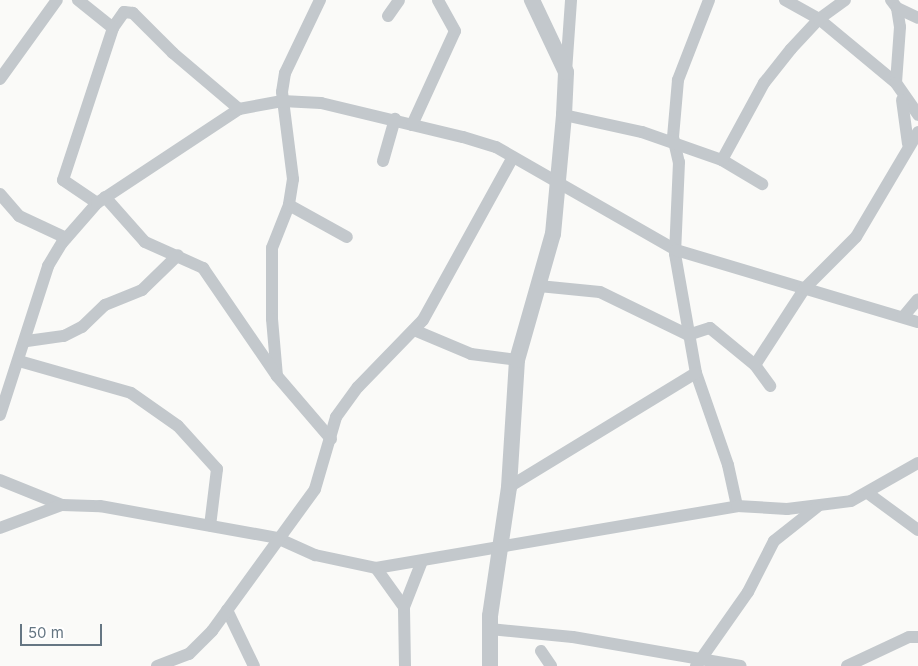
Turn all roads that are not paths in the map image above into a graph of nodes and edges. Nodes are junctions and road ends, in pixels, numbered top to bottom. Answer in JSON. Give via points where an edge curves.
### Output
{"nodes":[{"id":1,"x":57,"y":0,"type":"edge"},
{"id":2,"x":78,"y":0,"type":"edge"},
{"id":3,"x":320,"y":0,"type":"edge"},
{"id":4,"x":399,"y":0,"type":"edge"},
{"id":5,"x":438,"y":0,"type":"edge"},
{"id":6,"x":532,"y":0,"type":"edge"},
{"id":7,"x":571,"y":0,"type":"edge"},
{"id":8,"x":709,"y":0,"type":"edge"},
{"id":9,"x":785,"y":0,"type":"edge"},
{"id":10,"x":846,"y":0,"type":"edge"},
{"id":11,"x":894,"y":4,"type":"edge"},
{"id":12,"x":388,"y":16,"type":"dead end"},
{"id":13,"x":918,"y":18,"type":"edge"},
{"id":14,"x":819,"y":19,"type":"junction"},
{"id":15,"x":113,"y":28,"type":"junction"},
{"id":16,"x":566,"y":72,"type":"junction"},
{"id":17,"x":0,"y":78,"type":"edge"},
{"id":18,"x":896,"y":83,"type":"junction"},
{"id":19,"x":902,"y":97,"type":"junction"},
{"id":20,"x":282,"y":102,"type":"junction"},
{"id":21,"x":240,"y":109,"type":"junction"},
{"id":22,"x":564,"y":115,"type":"junction"},
{"id":23,"x":918,"y":115,"type":"edge"},
{"id":24,"x":395,"y":119,"type":"junction"},
{"id":25,"x":412,"y":125,"type":"junction"},
{"id":26,"x":918,"y":132,"type":"edge"},
{"id":27,"x":673,"y":144,"type":"junction"},
{"id":28,"x":908,"y":144,"type":"junction"},
{"id":29,"x":513,"y":157,"type":"junction"},
{"id":30,"x":722,"y":160,"type":"junction"},
{"id":31,"x":382,"y":161,"type":"dead end"},
{"id":32,"x":556,"y":181,"type":"junction"},
{"id":33,"x":762,"y":184,"type":"dead end"},
{"id":34,"x":0,"y":194,"type":"edge"},
{"id":35,"x":101,"y":200,"type":"junction"},
{"id":36,"x":289,"y":206,"type":"junction"},
{"id":37,"x":347,"y":237,"type":"dead end"},
{"id":38,"x":66,"y":238,"type":"junction"},
{"id":39,"x":676,"y":250,"type":"junction"},
{"id":40,"x":178,"y":255,"type":"junction"},
{"id":41,"x":539,"y":286,"type":"junction"},
{"id":42,"x":805,"y":288,"type":"junction"},
{"id":43,"x":918,"y":299,"type":"edge"},
{"id":44,"x":903,"y":317,"type":"junction"},
{"id":45,"x":918,"y":322,"type":"edge"},
{"id":46,"x":414,"y":330,"type":"junction"},
{"id":47,"x":688,"y":335,"type":"junction"},
{"id":48,"x":26,"y":341,"type":"junction"},
{"id":49,"x":517,"y":360,"type":"junction"},
{"id":50,"x":19,"y":361,"type":"junction"},
{"id":51,"x":755,"y":365,"type":"junction"},
{"id":52,"x":696,"y":373,"type":"junction"},
{"id":53,"x":277,"y":376,"type":"junction"},
{"id":54,"x":770,"y":386,"type":"dead end"},
{"id":55,"x":0,"y":415,"type":"edge"},
{"id":56,"x":331,"y":439,"type":"junction"},
{"id":57,"x":918,"y":463,"type":"edge"},
{"id":58,"x":0,"y":480,"type":"edge"},
{"id":59,"x":509,"y":487,"type":"junction"},
{"id":60,"x":869,"y":494,"type":"junction"},
{"id":61,"x":62,"y":505,"type":"junction"},
{"id":62,"x":737,"y":506,"type":"junction"},
{"id":63,"x":817,"y":507,"type":"junction"},
{"id":64,"x":210,"y":526,"type":"junction"},
{"id":65,"x":0,"y":528,"type":"edge"},
{"id":66,"x":918,"y":530,"type":"edge"},
{"id":67,"x":277,"y":538,"type":"junction"},
{"id":68,"x":500,"y":546,"type":"junction"},
{"id":69,"x":422,"y":561,"type":"junction"},
{"id":70,"x":376,"y":568,"type":"junction"},
{"id":71,"x":404,"y":607,"type":"junction"},
{"id":72,"x":228,"y":610,"type":"junction"},
{"id":73,"x":490,"y":628,"type":"junction"},
{"id":74,"x":918,"y":637,"type":"edge"},
{"id":75,"x":541,"y":651,"type":"dead end"},
{"id":76,"x":700,"y":662,"type":"edge"},
{"id":77,"x":157,"y":666,"type":"edge"},
{"id":78,"x":254,"y":666,"type":"edge"},
{"id":79,"x":405,"y":666,"type":"edge"},
{"id":80,"x":490,"y":666,"type":"edge"},
{"id":81,"x":551,"y":666,"type":"edge"},
{"id":82,"x":741,"y":666,"type":"edge"},
{"id":83,"x":847,"y":666,"type":"edge"}],
"edges":[{"from":1,"to":17,"type":"street"},
{"from":2,"to":15,"type":"street"},
{"from":3,"to":20,"type":"street","via":[[285,73]]},
{"from":4,"to":12,"type":"street"},
{"from":5,"to":25,"type":"street","via":[[455,31]]},
{"from":6,"to":16,"type":"street"},
{"from":7,"to":16,"type":"street"},
{"from":8,"to":27,"type":"street","via":[[678,80]]},
{"from":9,"to":14,"type":"street"},
{"from":10,"to":14,"type":"street"},
{"from":11,"to":13,"type":"street"},
{"from":11,"to":18,"type":"street"},
{"from":14,"to":18,"type":"street"},
{"from":14,"to":30,"type":"street","via":[[764,83]]},
{"from":15,"to":21,"type":"street","via":[[124,12],[133,13],[173,53]]},
{"from":15,"to":35,"type":"street","via":[[63,180],[65,185]]},
{"from":16,"to":22,"type":"street"},
{"from":18,"to":19,"type":"street"},
{"from":19,"to":23,"type":"street"},
{"from":19,"to":28,"type":"street"},
{"from":20,"to":21,"type":"street"},
{"from":20,"to":24,"type":"street","via":[[321,103]]},
{"from":20,"to":36,"type":"street","via":[[293,156]]},
{"from":21,"to":35,"type":"street"},
{"from":22,"to":27,"type":"street","via":[[608,121]]},
{"from":22,"to":32,"type":"street"},
{"from":24,"to":25,"type":"street"},
{"from":24,"to":31,"type":"street"},
{"from":25,"to":29,"type":"street","via":[[488,145]]},
{"from":26,"to":28,"type":"street"},
{"from":27,"to":30,"type":"street"},
{"from":27,"to":39,"type":"street","via":[[679,162]]},
{"from":28,"to":42,"type":"street","via":[[856,237]]},
{"from":29,"to":32,"type":"street"},
{"from":29,"to":46,"type":"street"},
{"from":30,"to":33,"type":"street"},
{"from":32,"to":39,"type":"street"},
{"from":32,"to":41,"type":"street","via":[[552,234]]},
{"from":34,"to":38,"type":"street","via":[[19,216]]},
{"from":35,"to":38,"type":"street"},
{"from":35,"to":40,"type":"street","via":[[146,242]]},
{"from":36,"to":37,"type":"street"},
{"from":36,"to":53,"type":"street","via":[[272,248]]},
{"from":38,"to":48,"type":"street","via":[[48,266]]},
{"from":39,"to":42,"type":"street"},
{"from":39,"to":47,"type":"street"},
{"from":40,"to":48,"type":"street","via":[[142,290],[105,305],[82,327],[64,336]]},
{"from":40,"to":53,"type":"street","via":[[203,268]]},
{"from":41,"to":47,"type":"street","via":[[600,292]]},
{"from":41,"to":49,"type":"street"},
{"from":42,"to":44,"type":"street"},
{"from":42,"to":51,"type":"street"},
{"from":43,"to":44,"type":"street"},
{"from":44,"to":45,"type":"street"},
{"from":46,"to":49,"type":"street","via":[[471,354]]},
{"from":46,"to":56,"type":"street","via":[[358,387],[336,417]]},
{"from":47,"to":51,"type":"street","via":[[710,328]]},
{"from":47,"to":52,"type":"street"},
{"from":48,"to":50,"type":"street"},
{"from":49,"to":59,"type":"street"},
{"from":50,"to":55,"type":"street"},
{"from":50,"to":64,"type":"street","via":[[131,393],[178,426],[217,470]]},
{"from":51,"to":54,"type":"street"},
{"from":52,"to":59,"type":"street"},
{"from":52,"to":62,"type":"street","via":[[728,465]]},
{"from":53,"to":56,"type":"street"},
{"from":56,"to":67,"type":"street","via":[[315,489]]},
{"from":57,"to":60,"type":"street"},
{"from":58,"to":61,"type":"street"},
{"from":59,"to":68,"type":"street"},
{"from":60,"to":63,"type":"street"},
{"from":60,"to":66,"type":"street"},
{"from":61,"to":64,"type":"street"},
{"from":61,"to":65,"type":"street"},
{"from":62,"to":63,"type":"street"},
{"from":62,"to":68,"type":"street"},
{"from":63,"to":76,"type":"street","via":[[774,540],[748,592]]},
{"from":64,"to":67,"type":"street"},
{"from":67,"to":70,"type":"street","via":[[315,555]]},
{"from":67,"to":72,"type":"street"},
{"from":68,"to":69,"type":"street"},
{"from":68,"to":73,"type":"street"},
{"from":69,"to":70,"type":"street"},
{"from":69,"to":71,"type":"street"},
{"from":70,"to":71,"type":"street"},
{"from":71,"to":79,"type":"street"},
{"from":72,"to":77,"type":"street","via":[[189,654]]},
{"from":72,"to":78,"type":"street"},
{"from":73,"to":76,"type":"street"},
{"from":73,"to":80,"type":"street"},
{"from":74,"to":83,"type":"street","via":[[909,637]]},
{"from":75,"to":81,"type":"street"},
{"from":76,"to":82,"type":"street"}]}
